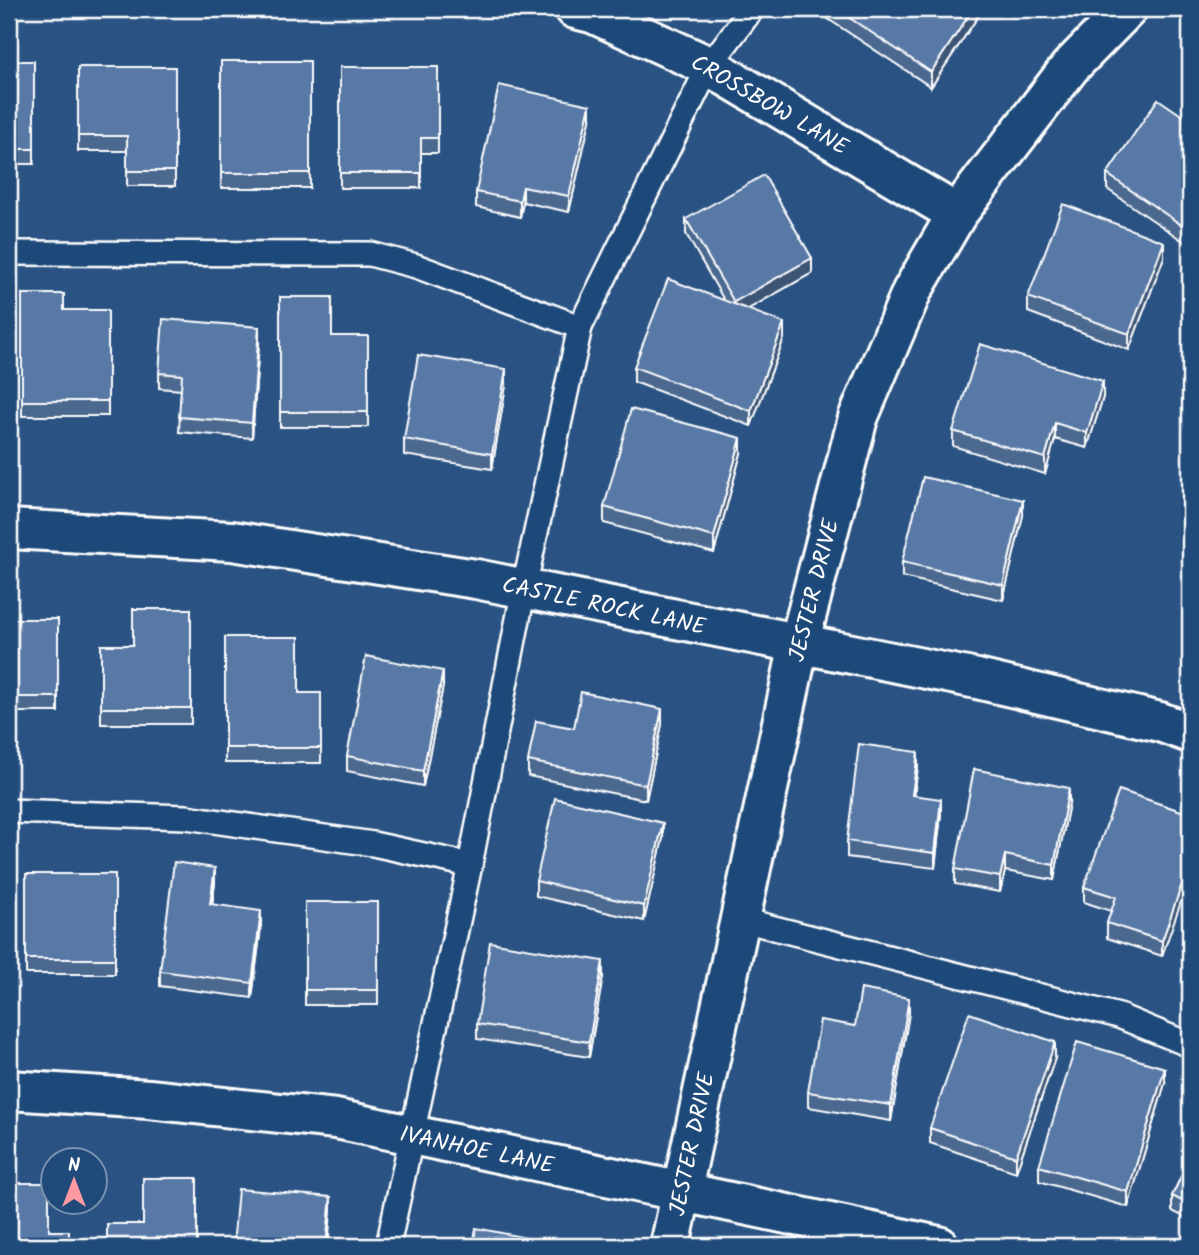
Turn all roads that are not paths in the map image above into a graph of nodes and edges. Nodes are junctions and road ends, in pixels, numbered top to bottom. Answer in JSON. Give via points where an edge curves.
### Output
{"nodes":[{"id":1,"x":575,"y":9,"type":"edge"},
{"id":2,"x":752,"y":9,"type":"edge"},
{"id":3,"x":1126,"y":9,"type":"edge"},
{"id":4,"x":709,"y":66,"type":"junction"},
{"id":5,"x":957,"y":214,"type":"junction"},
{"id":6,"x":9,"y":253,"type":"edge"},
{"id":7,"x":580,"y":327,"type":"junction"},
{"id":8,"x":9,"y":529,"type":"edge"},
{"id":9,"x":524,"y":588,"type":"junction"},
{"id":10,"x":799,"y":644,"type":"junction"},
{"id":11,"x":1190,"y":733,"type":"edge"},
{"id":12,"x":9,"y":811,"type":"edge"},
{"id":13,"x":470,"y":865,"type":"junction"},
{"id":14,"x":740,"y":919,"type":"junction"},
{"id":15,"x":1190,"y":1045,"type":"edge"},
{"id":16,"x":9,"y":1090,"type":"edge"},
{"id":17,"x":413,"y":1135,"type":"junction"},
{"id":18,"x":680,"y":1191,"type":"junction"},
{"id":19,"x":388,"y":1246,"type":"edge"},
{"id":20,"x":670,"y":1246,"type":"edge"},
{"id":21,"x":939,"y":1246,"type":"edge"}],
"edges":[{"from":1,"to":4,"type":"street","name":"CROSSBOW LANE"},
{"from":2,"to":4,"type":"lane"},
{"from":3,"to":5,"type":"street","name":"JESTER DRIVE","via":[[1070,67]]},
{"from":4,"to":5,"type":"street","name":"CROSSBOW LANE"},
{"from":4,"to":7,"type":"lane"},
{"from":5,"to":10,"type":"street","name":"JESTER DRIVE","via":[[912,291],[858,418]]},
{"from":6,"to":7,"type":"lane","via":[[370,254],[416,266]]},
{"from":7,"to":9,"type":"lane"},
{"from":8,"to":9,"type":"street","name":"CASTLE ROCK LANE","via":[[232,541]]},
{"from":9,"to":10,"type":"street","name":"CASTLE ROCK LANE"},
{"from":9,"to":13,"type":"lane"},
{"from":10,"to":11,"type":"street","name":"CASTLE ROCK LANE","via":[[990,682]]},
{"from":10,"to":14,"type":"street","name":"JESTER DRIVE"},
{"from":12,"to":13,"type":"lane","via":[[186,817],[373,844]]},
{"from":13,"to":17,"type":"lane"},
{"from":14,"to":15,"type":"lane","via":[[1119,1016]]},
{"from":14,"to":18,"type":"street","name":"JESTER DRIVE"},
{"from":16,"to":17,"type":"street","name":"IVANHOE LANE","via":[[336,1119]]},
{"from":17,"to":18,"type":"street","name":"IVANHOE LANE"},
{"from":17,"to":19,"type":"lane"},
{"from":18,"to":20,"type":"street","name":"JESTER DRIVE"},
{"from":18,"to":21,"type":"street","name":"IVANHOE LANE"}]}
